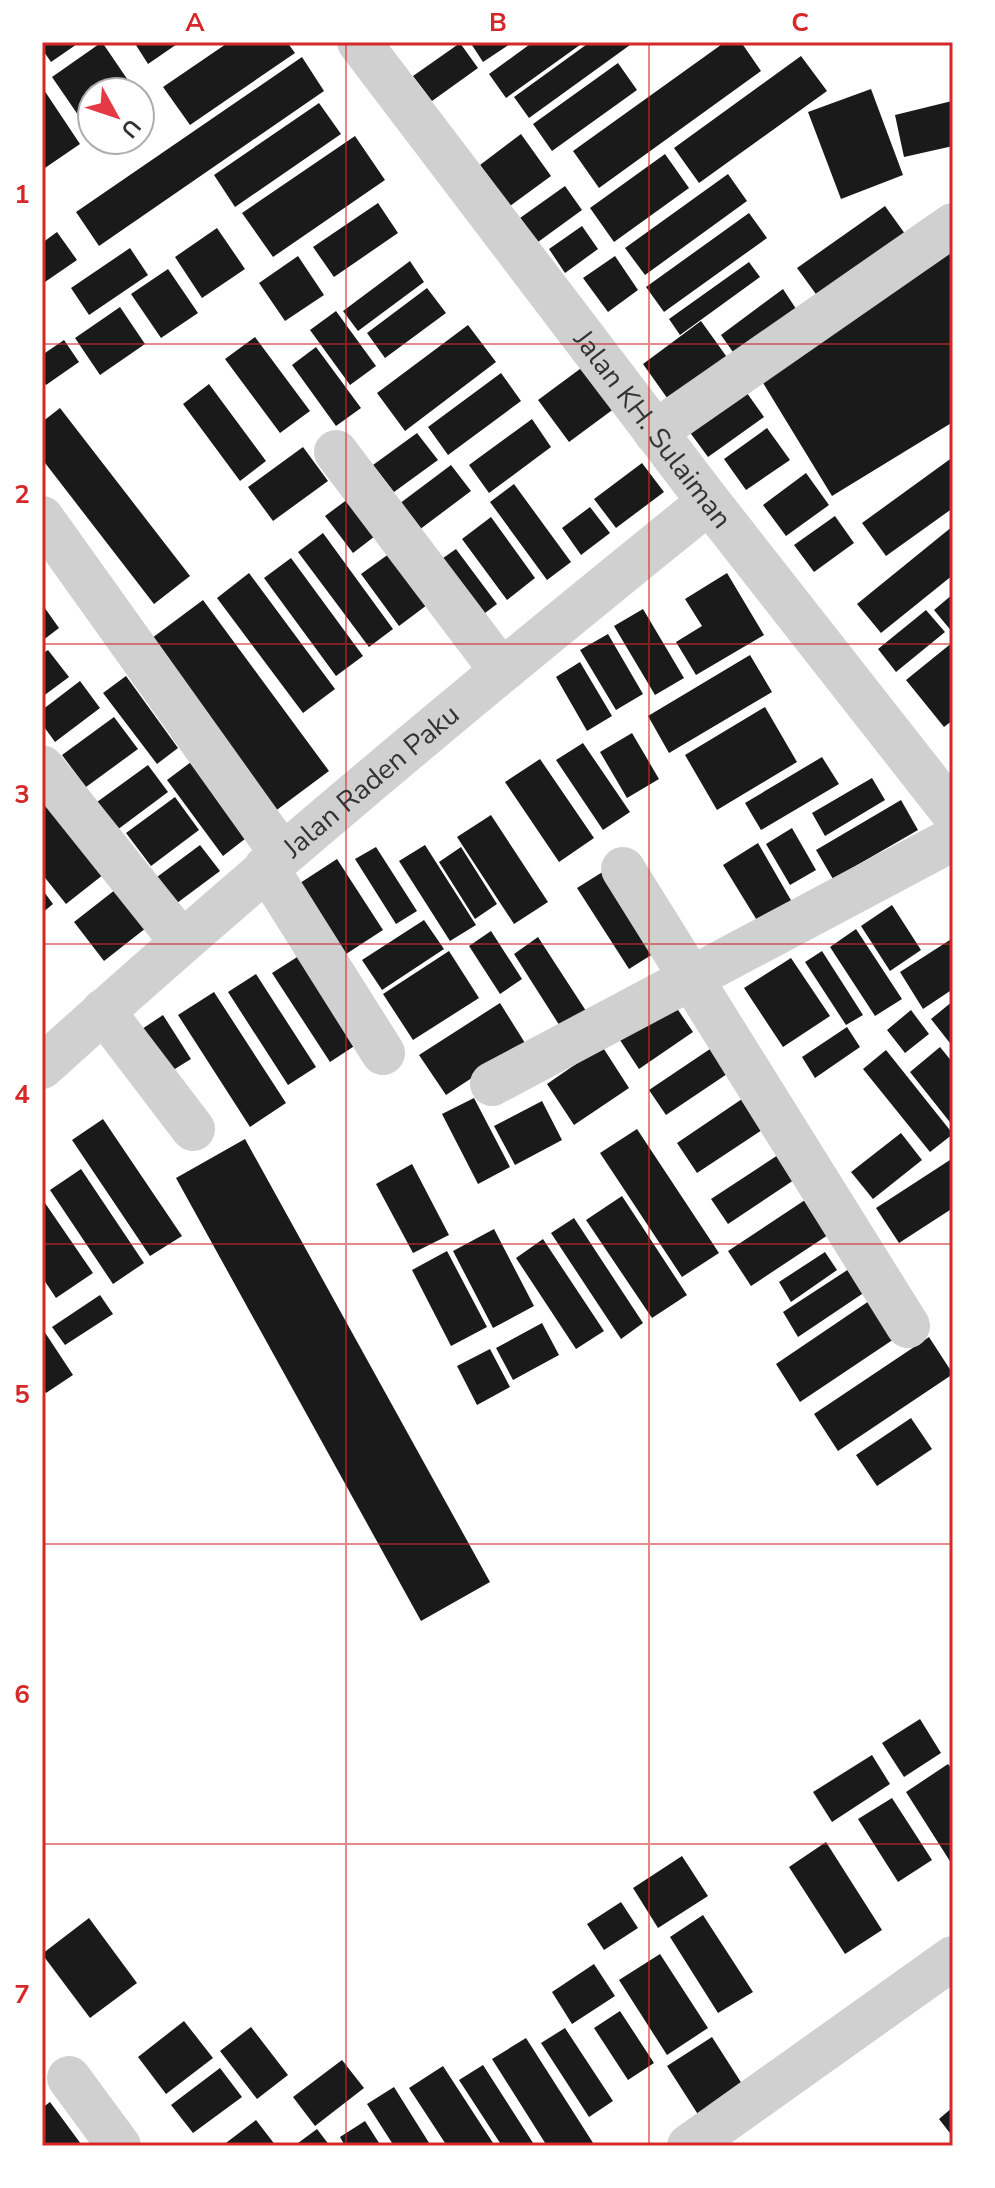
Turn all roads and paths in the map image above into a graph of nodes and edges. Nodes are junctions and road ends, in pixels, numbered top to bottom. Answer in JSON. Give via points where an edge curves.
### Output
{"nodes":[{"id":1,"x":359,"y":42,"type":"edge"},
{"id":2,"x":953,"y":225,"type":"edge"},
{"id":3,"x":655,"y":432,"type":"junction"},
{"id":4,"x":336,"y":452,"type":"dead end"},
{"id":5,"x":709,"y":502,"type":"junction"},
{"id":6,"x":42,"y":518,"type":"edge"},
{"id":7,"x":501,"y":670,"type":"junction"},
{"id":8,"x":940,"y":765,"type":"edge"},
{"id":9,"x":42,"y":767,"type":"edge"},
{"id":10,"x":953,"y":813,"type":"edge"},
{"id":11,"x":953,"y":839,"type":"edge"},
{"id":12,"x":274,"y":861,"type":"junction"},
{"id":13,"x":623,"y":869,"type":"dead end"},
{"id":14,"x":182,"y":942,"type":"junction"},
{"id":15,"x":690,"y":979,"type":"junction"},
{"id":16,"x":103,"y":1011,"type":"junction"},
{"id":17,"x":383,"y":1053,"type":"dead end"},
{"id":18,"x":42,"y":1067,"type":"edge"},
{"id":19,"x":492,"y":1084,"type":"dead end"},
{"id":20,"x":193,"y":1129,"type":"dead end"},
{"id":21,"x":908,"y":1326,"type":"dead end"},
{"id":22,"x":953,"y":1958,"type":"edge"},
{"id":23,"x":69,"y":2078,"type":"dead end"},
{"id":24,"x":119,"y":2146,"type":"edge"},
{"id":25,"x":689,"y":2146,"type":"edge"}],
"edges":[{"from":1,"to":3,"type":"street","name":"Jalan KH. Sulaiman"},
{"from":2,"to":3,"type":"street"},
{"from":3,"to":5,"type":"street","name":"Jalan KH. Sulaiman"},
{"from":4,"to":7,"type":"street"},
{"from":5,"to":7,"type":"street","name":"Jalan Raden Paku"},
{"from":5,"to":8,"type":"street","name":"Jalan KH. Sulaiman"},
{"from":6,"to":12,"type":"street"},
{"from":7,"to":12,"type":"street","name":"Jalan Raden Paku"},
{"from":8,"to":10,"type":"street","name":"Jalan KH. Sulaiman"},
{"from":9,"to":14,"type":"street"},
{"from":11,"to":15,"type":"street"},
{"from":12,"to":14,"type":"street","name":"Jalan Raden Paku"},
{"from":12,"to":17,"type":"street"},
{"from":13,"to":15,"type":"street"},
{"from":14,"to":16,"type":"street","name":"Jalan Raden Paku"},
{"from":15,"to":19,"type":"street"},
{"from":15,"to":21,"type":"street"},
{"from":16,"to":18,"type":"street","name":"Jalan Raden Paku"},
{"from":16,"to":20,"type":"street"},
{"from":22,"to":25,"type":"street"},
{"from":23,"to":24,"type":"street"}]}
